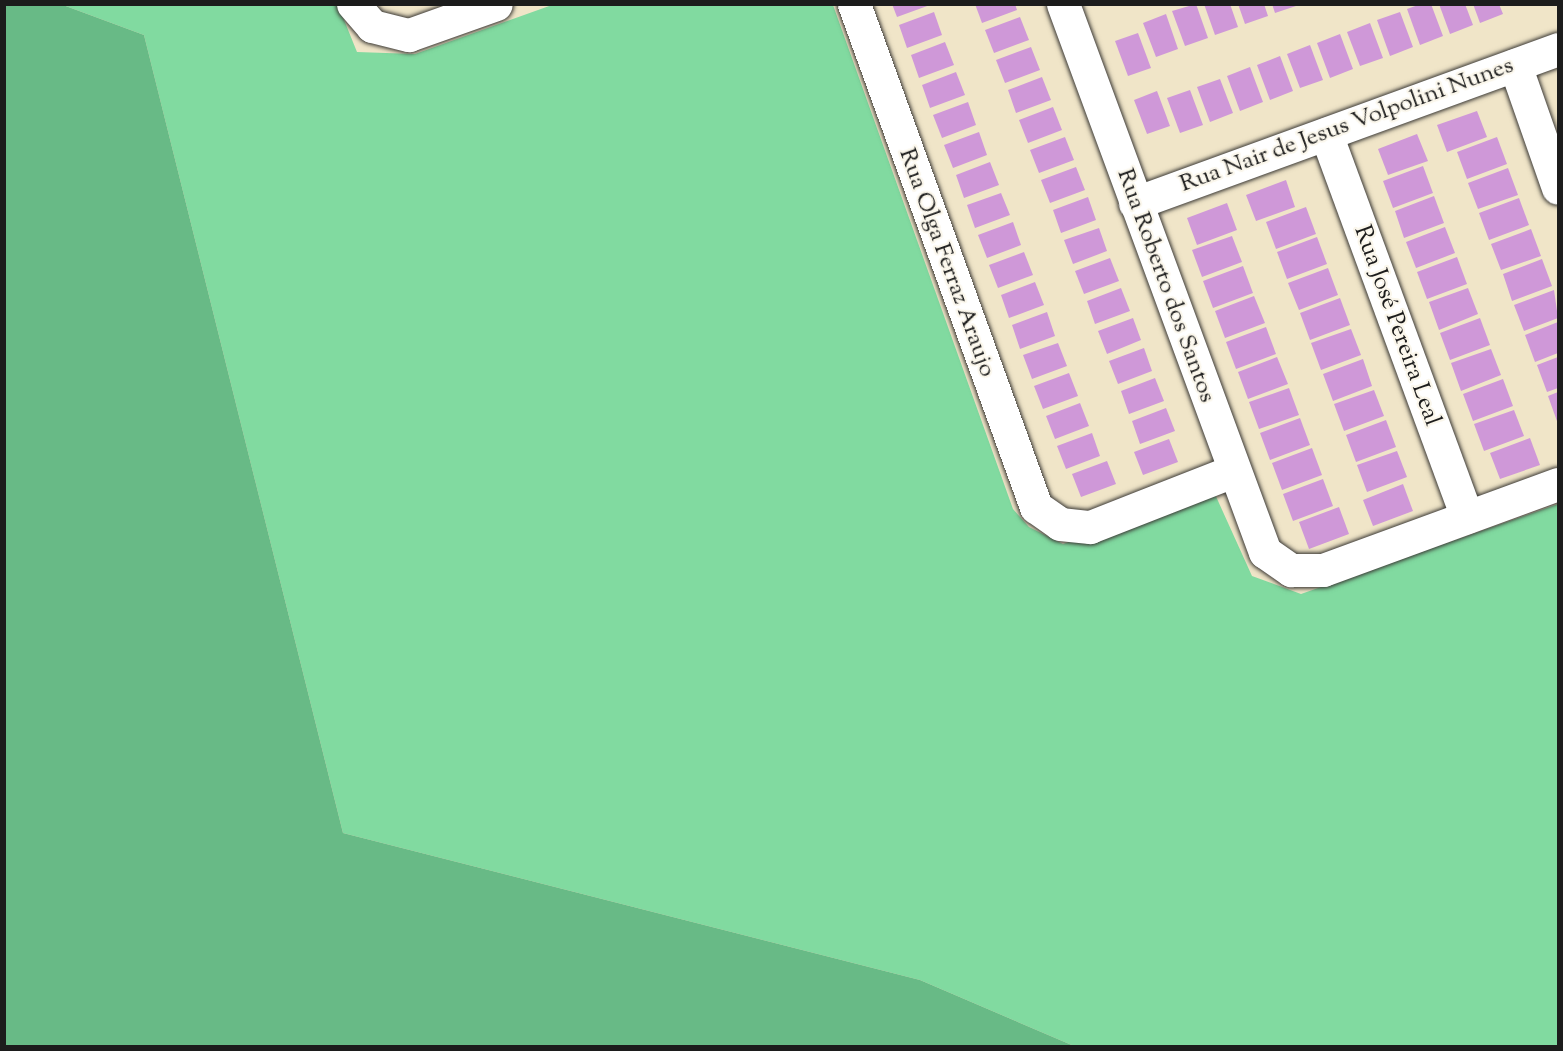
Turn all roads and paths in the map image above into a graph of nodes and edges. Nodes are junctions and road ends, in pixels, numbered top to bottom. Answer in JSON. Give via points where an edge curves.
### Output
{"nodes":[{"id":1,"x":353,"y":4,"type":"edge"},
{"id":2,"x":496,"y":4,"type":"edge"},
{"id":3,"x":854,"y":4,"type":"edge"},
{"id":4,"x":1064,"y":5,"type":"edge"},
{"id":5,"x":1558,"y":49,"type":"edge"},
{"id":6,"x":1515,"y":65,"type":"junction"},
{"id":7,"x":1326,"y":134,"type":"junction"},
{"id":8,"x":1558,"y":188,"type":"edge"},
{"id":9,"x":1135,"y":203,"type":"junction"},
{"id":10,"x":1233,"y":471,"type":"junction"},
{"id":11,"x":1558,"y":484,"type":"edge"},
{"id":12,"x":1467,"y":518,"type":"junction"}],
"edges":[{"from":1,"to":2,"type":"street","via":[[372,26],[390,34],[409,35]]},
{"from":3,"to":10,"type":"street","name":"Rua Olga Ferraz Araujo","via":[[1028,494],[1047,517],[1090,527]]},
{"from":4,"to":9,"type":"street","name":"Rua Roberto dos Santos"},
{"from":5,"to":6,"type":"street","name":"Rua Nair de Jesus Volpolini Nunes"},
{"from":6,"to":7,"type":"street","name":"Rua Nair de Jesus Volpolini Nunes"},
{"from":6,"to":8,"type":"street"},
{"from":7,"to":9,"type":"street","name":"Rua Nair de Jesus Volpolini Nunes"},
{"from":7,"to":12,"type":"street","name":"Rua José Pereira Leal"},
{"from":9,"to":10,"type":"street","name":"Rua Roberto dos Santos"},
{"from":10,"to":12,"type":"street","name":"Rua Roberto dos Santos","via":[[1257,538],[1276,563],[1291,570],[1323,570]]},
{"from":11,"to":12,"type":"street"}]}
